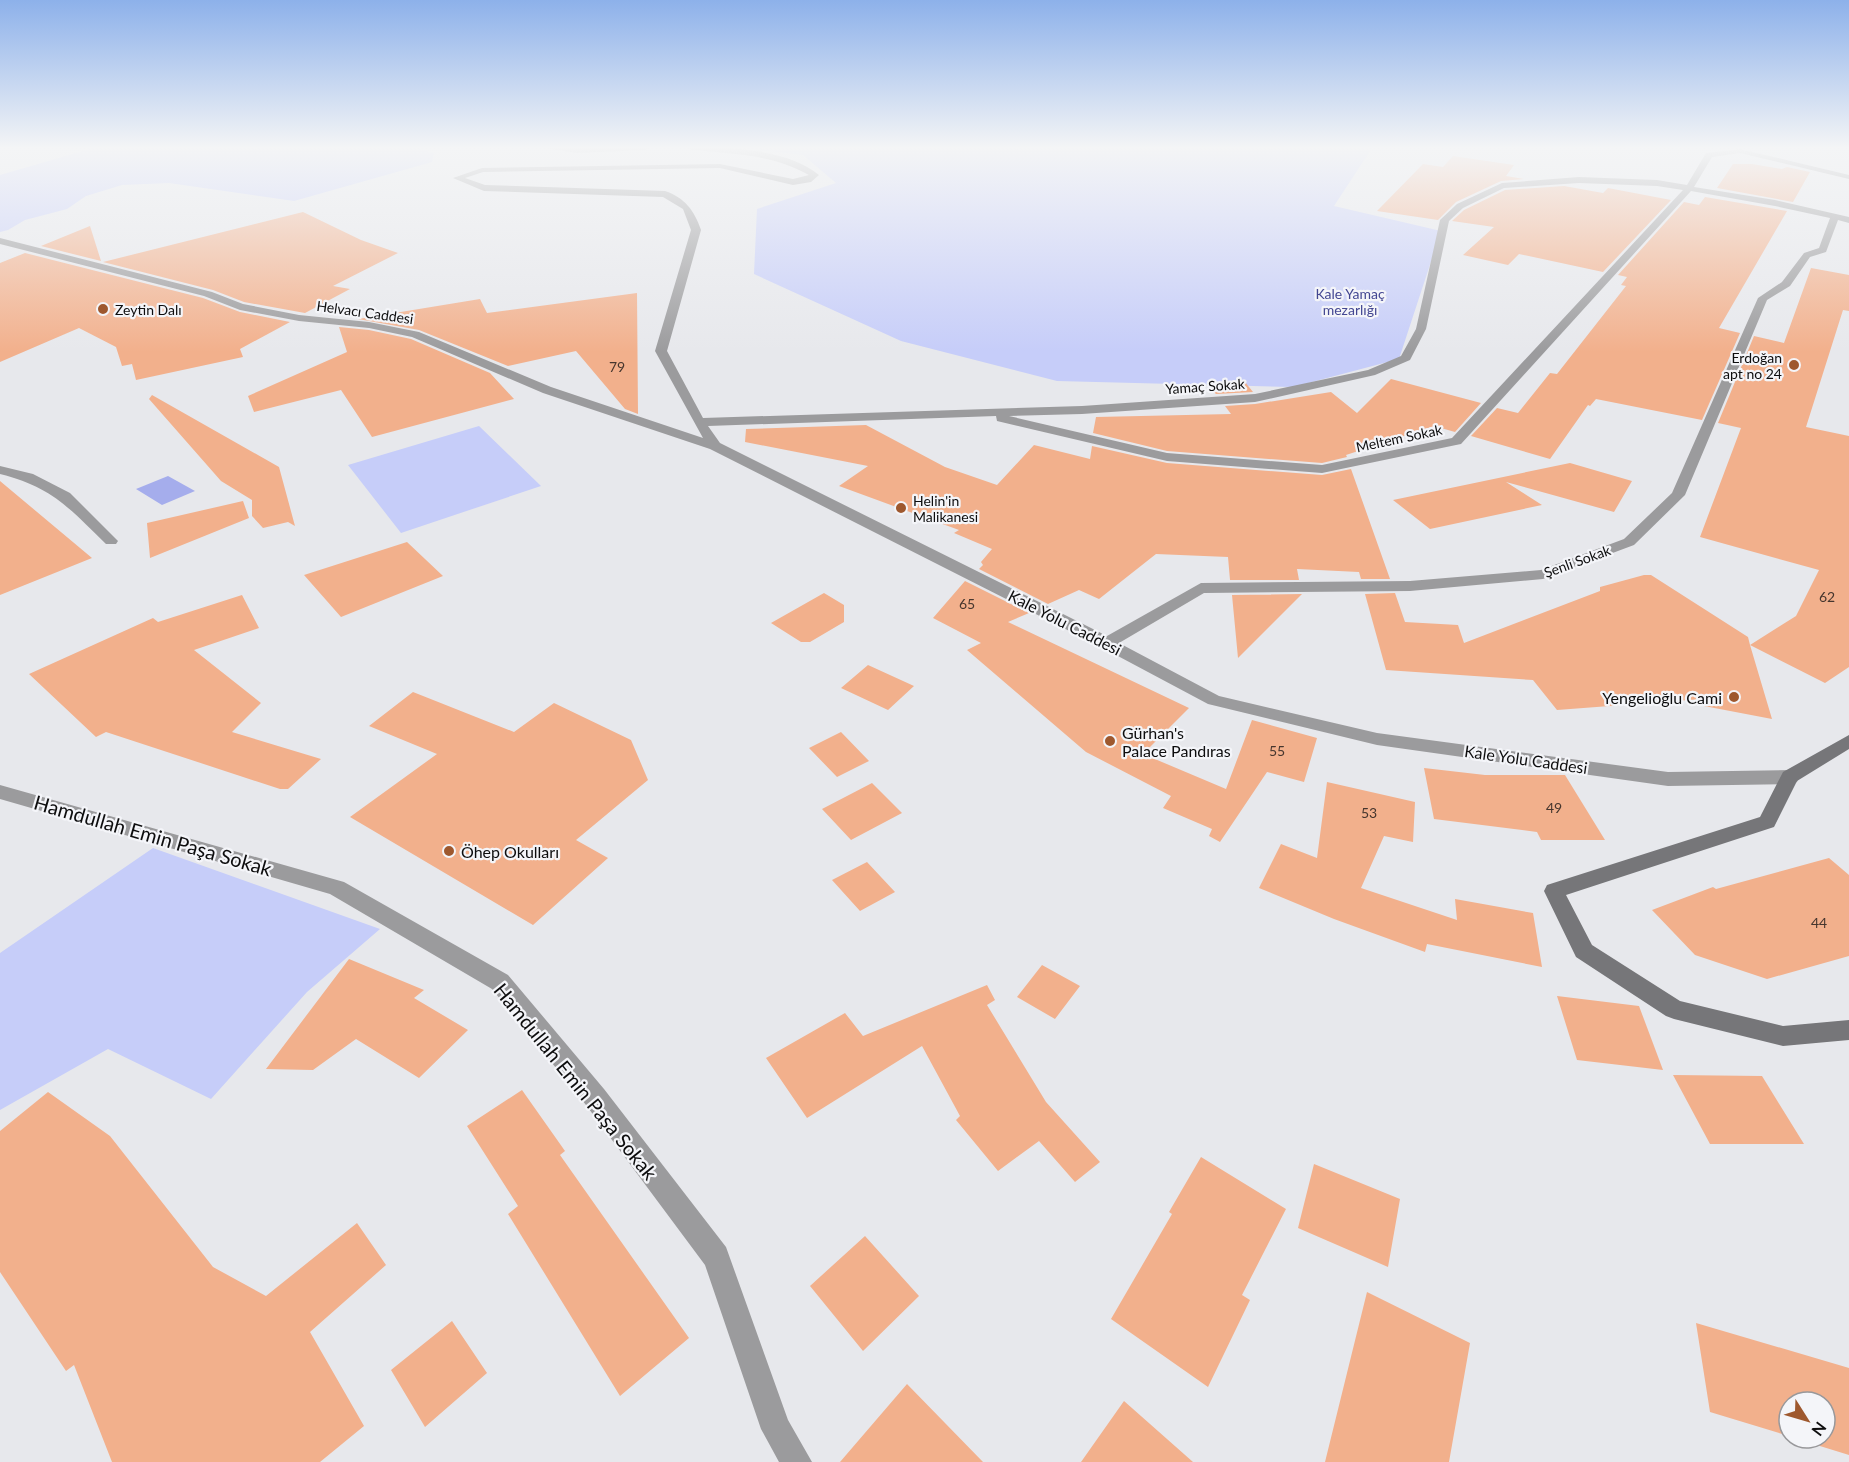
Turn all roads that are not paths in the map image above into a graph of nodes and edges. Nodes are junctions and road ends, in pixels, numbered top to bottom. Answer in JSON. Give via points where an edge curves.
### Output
{"nodes":[{"id":1,"x":692,"y":216,"type":"edge"},
{"id":2,"x":1449,"y":216,"type":"edge"},
{"id":3,"x":1663,"y":216,"type":"edge"},
{"id":4,"x":1842,"y":218,"type":"edge"},
{"id":5,"x":0,"y":241,"type":"edge"},
{"id":6,"x":976,"y":412,"type":"junction"},
{"id":7,"x":699,"y":422,"type":"junction"},
{"id":8,"x":715,"y":446,"type":"junction"},
{"id":9,"x":0,"y":470,"type":"edge"},
{"id":10,"x":111,"y":542,"type":"dead end"},
{"id":11,"x":1107,"y":643,"type":"junction"},
{"id":12,"x":1849,"y":741,"type":"edge"},
{"id":13,"x":1790,"y":777,"type":"junction"},
{"id":14,"x":0,"y":792,"type":"edge"},
{"id":15,"x":1849,"y":1030,"type":"edge"},
{"id":16,"x":797,"y":1462,"type":"edge"}],
"edges":[{"from":1,"to":7,"type":"street","name":"Kale Yolu Caddesi","via":[[696,230],[661,351]]},
{"from":2,"to":6,"type":"street","name":"Yamaç Sokak","via":[[1445,220],[1421,329],[1406,358],[1371,373],[1255,398],[1082,410]]},
{"from":3,"to":6,"type":"street","name":"Meltem Sokak","via":[[1456,441],[1322,469],[1167,457]]},
{"from":4,"to":11,"type":"street","name":"Şenli Sokak","via":[[1823,250],[1807,255],[1786,284],[1763,298],[1678,495],[1629,542],[1543,574],[1410,586],[1201,588]]},
{"from":5,"to":8,"type":"street","name":"Helvacı Caddesi","via":[[208,294],[240,307],[415,334],[547,390]]},
{"from":6,"to":7,"type":"street","name":"Yamaç Sokak"},
{"from":7,"to":8,"type":"street","name":"Kale Yolu Caddesi"},
{"from":8,"to":11,"type":"street","name":"Kale Yolu Caddesi"},
{"from":9,"to":10,"type":"street","via":[[28,477],[65,496]]},
{"from":11,"to":13,"type":"street","name":"Kale Yolu Caddesi","via":[[1214,700],[1377,739],[1668,779]]},
{"from":12,"to":13,"type":"street"},
{"from":13,"to":15,"type":"street","via":[[1767,822],[1554,891],[1584,951],[1674,1009],[1783,1036]]},
{"from":14,"to":16,"type":"street","name":"Hamdullah Emin Paşa Sokak","via":[[337,888],[500,982],[595,1097],[716,1257],[776,1429]]}]}
